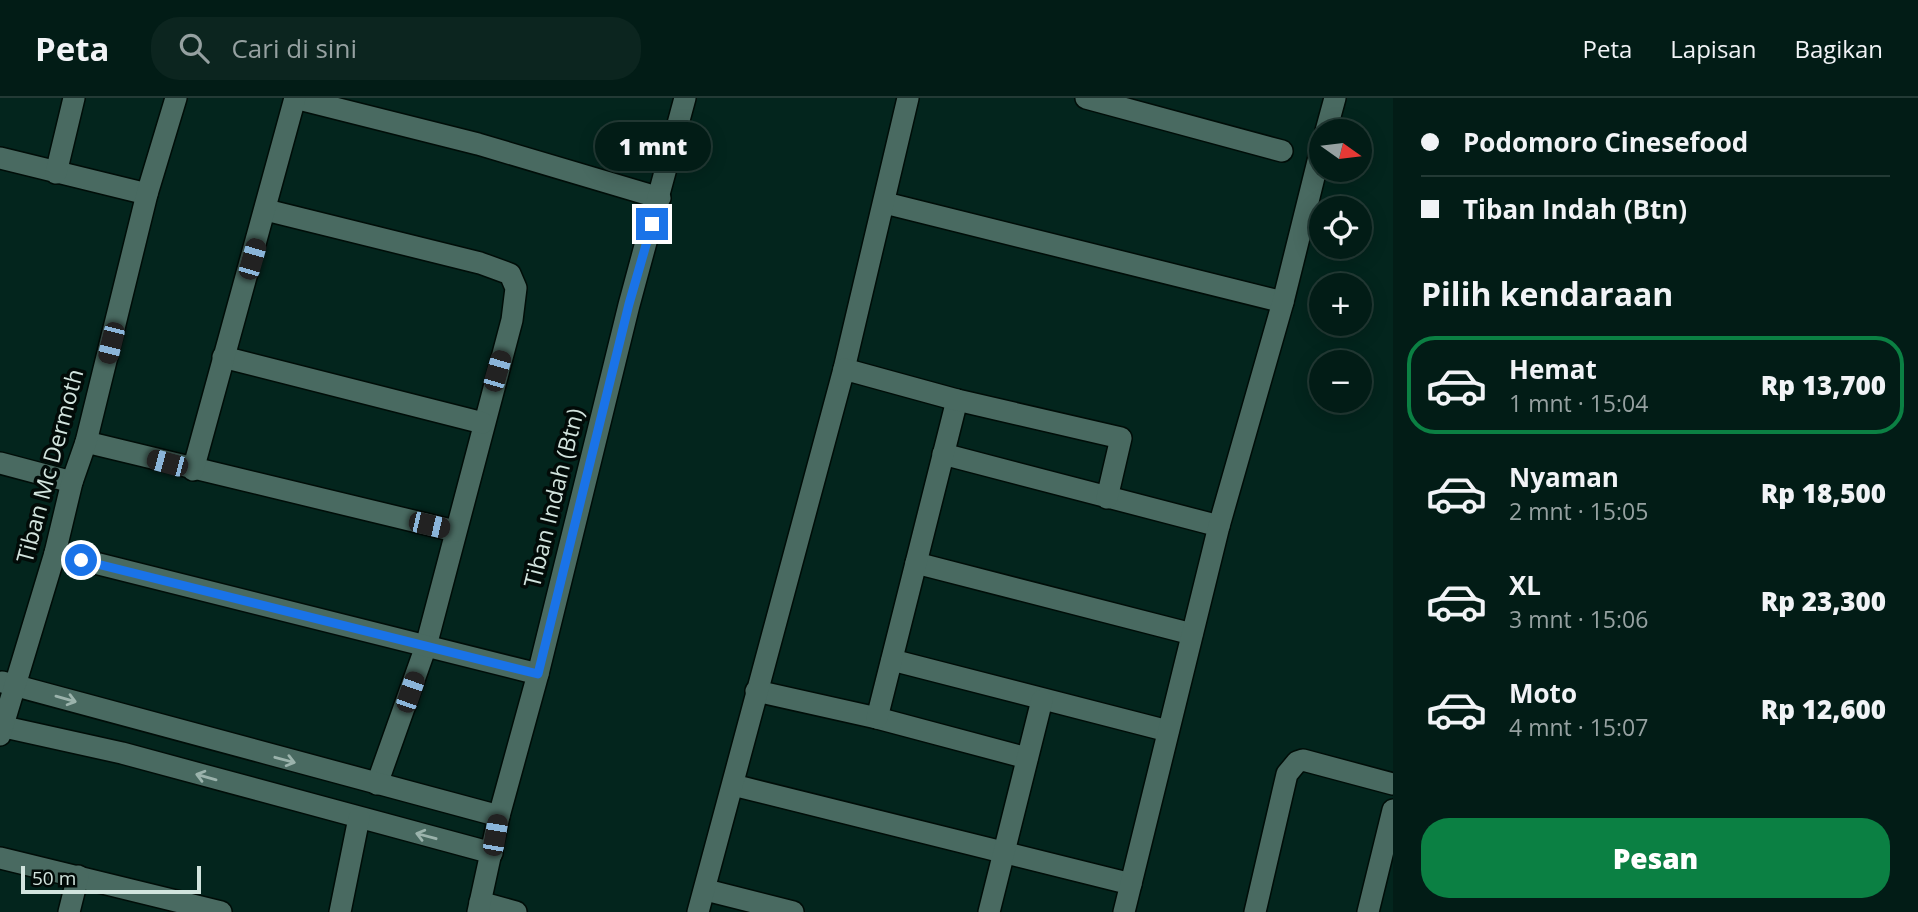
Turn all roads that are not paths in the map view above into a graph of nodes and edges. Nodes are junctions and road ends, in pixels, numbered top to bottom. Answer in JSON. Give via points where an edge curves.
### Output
{"nodes":[{"id":1,"x":74,"y":98,"type":"edge"},
{"id":2,"x":176,"y":98,"type":"edge"},
{"id":3,"x":295,"y":98,"type":"edge"},
{"id":4,"x":685,"y":98,"type":"edge"},
{"id":5,"x":908,"y":98,"type":"edge"},
{"id":6,"x":1086,"y":98,"type":"edge"},
{"id":7,"x":1335,"y":98,"type":"edge"},
{"id":8,"x":1147,"y":107,"type":"edge"},
{"id":9,"x":1329,"y":119,"type":"edge"},
{"id":10,"x":1282,"y":150,"type":"dead end"},
{"id":11,"x":0,"y":158,"type":"edge"},
{"id":12,"x":56,"y":173,"type":"junction"},
{"id":13,"x":1313,"y":182,"type":"edge"},
{"id":14,"x":147,"y":194,"type":"junction"},
{"id":15,"x":660,"y":198,"type":"junction"},
{"id":16,"x":885,"y":203,"type":"junction"},
{"id":17,"x":266,"y":210,"type":"junction"},
{"id":18,"x":1283,"y":302,"type":"junction"},
{"id":19,"x":223,"y":357,"type":"junction"},
{"id":20,"x":844,"y":369,"type":"junction"},
{"id":21,"x":957,"y":400,"type":"junction"},
{"id":22,"x":483,"y":423,"type":"junction"},
{"id":23,"x":86,"y":442,"type":"junction"},
{"id":24,"x":943,"y":454,"type":"junction"},
{"id":25,"x":0,"y":463,"type":"edge"},
{"id":26,"x":193,"y":470,"type":"junction"},
{"id":27,"x":72,"y":482,"type":"junction"},
{"id":28,"x":1107,"y":498,"type":"junction"},
{"id":29,"x":1219,"y":526,"type":"junction"},
{"id":30,"x":455,"y":531,"type":"junction"},
{"id":31,"x":55,"y":553,"type":"junction"},
{"id":32,"x":916,"y":563,"type":"junction"},
{"id":33,"x":1192,"y":634,"type":"junction"},
{"id":34,"x":426,"y":646,"type":"junction"},
{"id":35,"x":891,"y":660,"type":"junction"},
{"id":36,"x":538,"y":674,"type":"junction"},
{"id":37,"x":7,"y":683,"type":"edge"},
{"id":38,"x":755,"y":691,"type":"junction"},
{"id":39,"x":1042,"y":700,"type":"junction"},
{"id":40,"x":877,"y":718,"type":"junction"},
{"id":41,"x":1,"y":729,"type":"edge"},
{"id":42,"x":1168,"y":731,"type":"junction"},
{"id":43,"x":1027,"y":758,"type":"junction"},
{"id":44,"x":377,"y":784,"type":"junction"},
{"id":45,"x":1393,"y":784,"type":"edge"},
{"id":46,"x":733,"y":785,"type":"junction"},
{"id":47,"x":1393,"y":810,"type":"edge"},
{"id":48,"x":499,"y":816,"type":"junction"},
{"id":49,"x":359,"y":818,"type":"junction"},
{"id":50,"x":492,"y":853,"type":"junction"},
{"id":51,"x":1005,"y":853,"type":"junction"},
{"id":52,"x":0,"y":858,"type":"edge"},
{"id":53,"x":78,"y":876,"type":"junction"},
{"id":54,"x":1131,"y":884,"type":"junction"},
{"id":55,"x":706,"y":890,"type":"junction"},
{"id":56,"x":479,"y":907,"type":"edge"},
{"id":57,"x":69,"y":912,"type":"edge"},
{"id":58,"x":221,"y":912,"type":"edge"},
{"id":59,"x":340,"y":912,"type":"edge"},
{"id":60,"x":516,"y":912,"type":"edge"},
{"id":61,"x":698,"y":912,"type":"edge"},
{"id":62,"x":793,"y":912,"type":"edge"},
{"id":63,"x":989,"y":912,"type":"edge"},
{"id":64,"x":1124,"y":912,"type":"edge"},
{"id":65,"x":1255,"y":912,"type":"edge"},
{"id":66,"x":1368,"y":912,"type":"edge"}],
"edges":[{"from":1,"to":12,"type":"street"},
{"from":2,"to":14,"type":"street","name":"Tiban Mc Dermoth"},
{"from":3,"to":15,"type":"street","via":[[478,144]]},
{"from":3,"to":17,"type":"street"},
{"from":4,"to":15,"type":"street","name":"Tiban Indah (Btn)"},
{"from":5,"to":16,"type":"street"},
{"from":6,"to":8,"type":"street"},
{"from":7,"to":9,"type":"street"},
{"from":8,"to":10,"type":"street"},
{"from":11,"to":12,"type":"street"},
{"from":12,"to":14,"type":"street"},
{"from":13,"to":18,"type":"street"},
{"from":14,"to":23,"type":"street","name":"Tiban Mc Dermoth"},
{"from":15,"to":36,"type":"street","name":"Tiban Indah (Btn)","via":[[629,304]]},
{"from":16,"to":18,"type":"street"},
{"from":16,"to":20,"type":"street"},
{"from":17,"to":19,"type":"street"},
{"from":17,"to":22,"type":"street","via":[[510,274],[516,288],[514,308]]},
{"from":18,"to":29,"type":"street"},
{"from":19,"to":22,"type":"street"},
{"from":19,"to":26,"type":"street"},
{"from":20,"to":21,"type":"street"},
{"from":20,"to":38,"type":"street"},
{"from":21,"to":24,"type":"street"},
{"from":21,"to":28,"type":"street","via":[[1121,438]]},
{"from":22,"to":30,"type":"street"},
{"from":23,"to":26,"type":"street"},
{"from":23,"to":27,"type":"street","name":"Tiban Mc Dermoth"},
{"from":24,"to":28,"type":"street"},
{"from":24,"to":32,"type":"street"},
{"from":25,"to":27,"type":"street"},
{"from":26,"to":30,"type":"street"},
{"from":27,"to":31,"type":"street","name":"Tiban Mc Dermoth"},
{"from":28,"to":29,"type":"street"},
{"from":29,"to":33,"type":"street"},
{"from":30,"to":34,"type":"street"},
{"from":31,"to":34,"type":"street"},
{"from":31,"to":37,"type":"street","name":"Tiban Mc Dermoth"},
{"from":32,"to":33,"type":"street"},
{"from":32,"to":35,"type":"street"},
{"from":33,"to":42,"type":"street"},
{"from":34,"to":36,"type":"street"},
{"from":34,"to":44,"type":"street"},
{"from":35,"to":39,"type":"street"},
{"from":35,"to":40,"type":"street"},
{"from":36,"to":48,"type":"street","name":"Tiban Indah (Btn)"},
{"from":37,"to":41,"type":"street","name":"Tiban Mc Dermoth"},
{"from":37,"to":44,"type":"street","one_way":true},
{"from":38,"to":40,"type":"street"},
{"from":38,"to":46,"type":"street"},
{"from":39,"to":42,"type":"street"},
{"from":39,"to":43,"type":"street"},
{"from":40,"to":43,"type":"street"},
{"from":49,"to":41,"type":"street","one_way":true,"via":[[122,753]]},
{"from":42,"to":54,"type":"street"},
{"from":43,"to":51,"type":"street"},
{"from":44,"to":48,"type":"street"},
{"from":45,"to":65,"type":"street","via":[[1297,761],[1287,774]]},
{"from":46,"to":51,"type":"street"},
{"from":46,"to":55,"type":"street"},
{"from":47,"to":66,"type":"street"},
{"from":48,"to":50,"type":"street","name":"Tiban Indah (Btn)"},
{"from":50,"to":49,"type":"street","one_way":true},
{"from":49,"to":59,"type":"street"},
{"from":50,"to":56,"type":"street","name":"Tiban Indah (Btn)"},
{"from":51,"to":54,"type":"street"},
{"from":51,"to":63,"type":"street"},
{"from":52,"to":53,"type":"street"},
{"from":53,"to":57,"type":"street"},
{"from":53,"to":58,"type":"street"},
{"from":54,"to":64,"type":"street"},
{"from":55,"to":61,"type":"street"},
{"from":55,"to":62,"type":"street"},
{"from":56,"to":60,"type":"street"}]}
